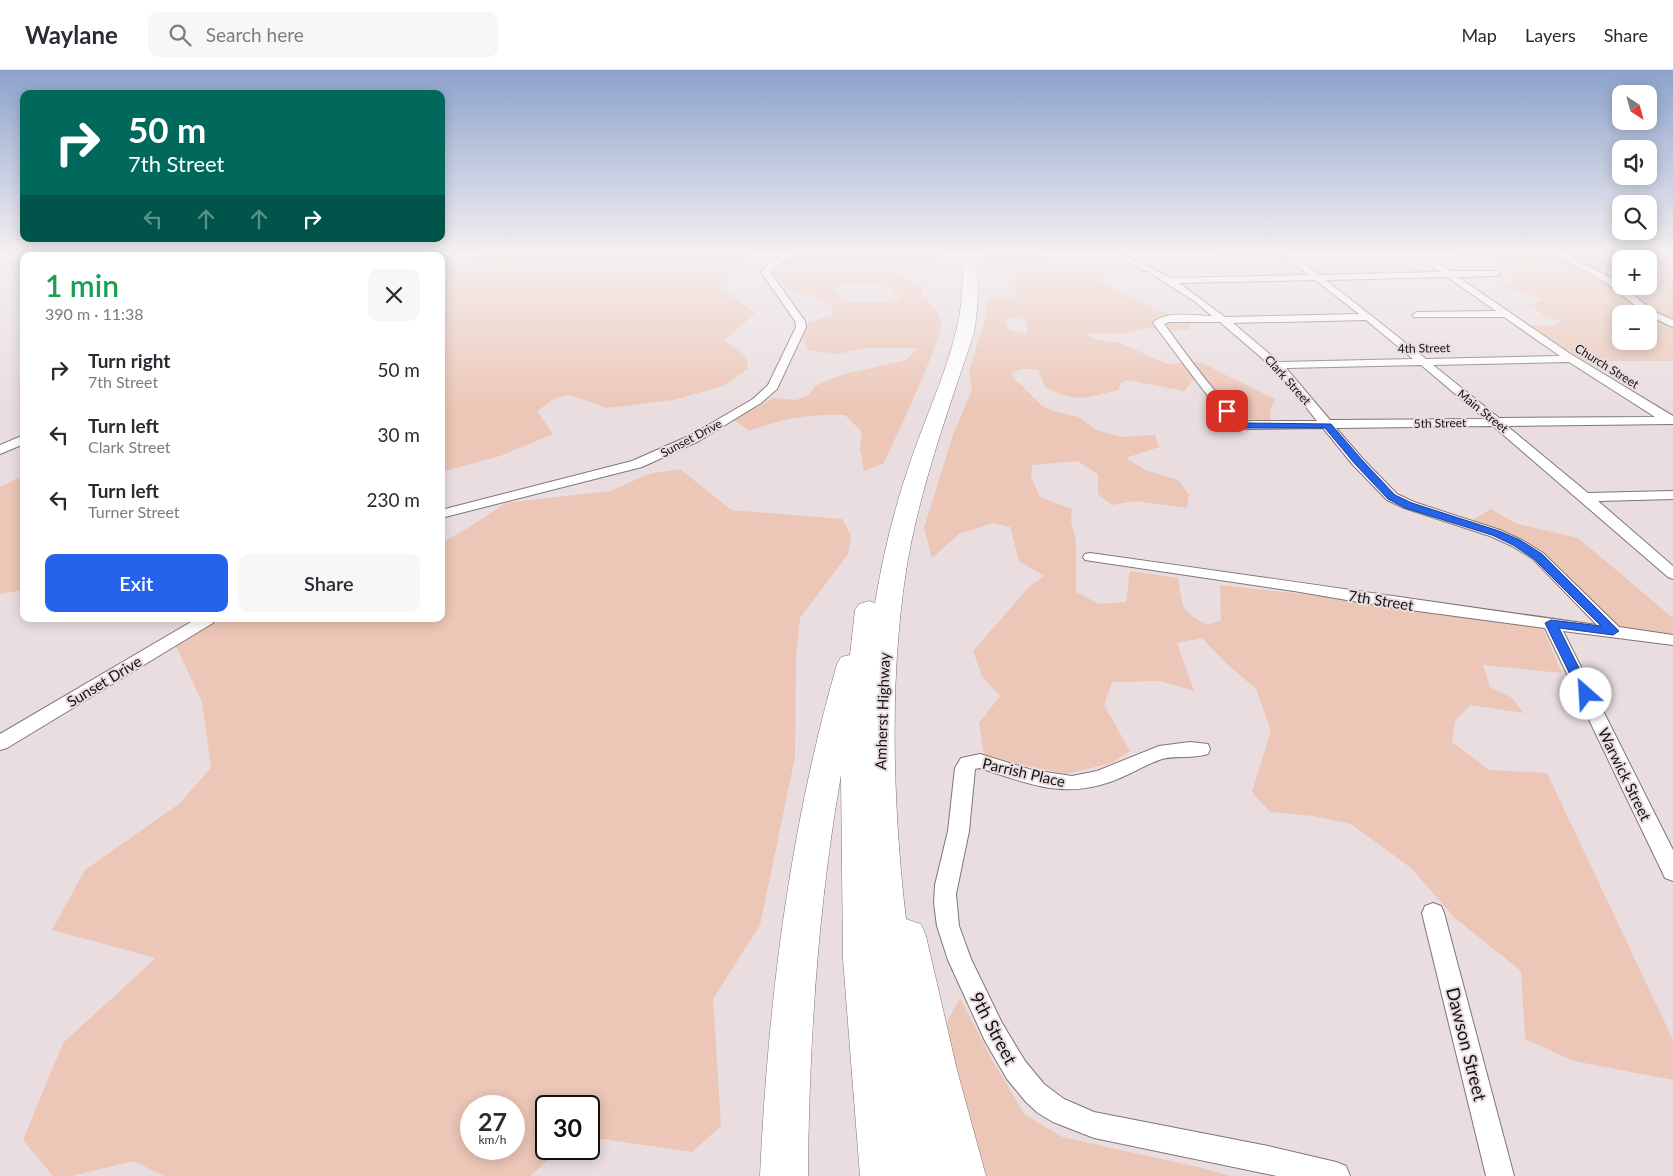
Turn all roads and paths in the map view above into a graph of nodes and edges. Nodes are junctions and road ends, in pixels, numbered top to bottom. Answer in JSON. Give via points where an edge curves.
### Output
{"nodes":[{"id":1,"x":790,"y":307,"type":"edge"},
{"id":2,"x":957,"y":307,"type":"edge"},
{"id":3,"x":969,"y":307,"type":"edge"},
{"id":4,"x":1206,"y":307,"type":"edge"},
{"id":5,"x":1354,"y":307,"type":"edge"},
{"id":6,"x":1495,"y":307,"type":"edge"},
{"id":7,"x":1643,"y":307,"type":"edge"},
{"id":8,"x":1506,"y":314,"type":"junction"},
{"id":9,"x":1417,"y":315,"type":"dead end"},
{"id":10,"x":1366,"y":317,"type":"junction"},
{"id":11,"x":1223,"y":319,"type":"junction"},
{"id":12,"x":1673,"y":324,"type":"edge"},
{"id":13,"x":1572,"y":359,"type":"junction"},
{"id":14,"x":1422,"y":362,"type":"junction"},
{"id":15,"x":1277,"y":365,"type":"junction"},
{"id":16,"x":1672,"y":421,"type":"edge"},
{"id":17,"x":1496,"y":422,"type":"junction"},
{"id":18,"x":1328,"y":425,"type":"junction"},
{"id":19,"x":20,"y":441,"type":"edge"},
{"id":20,"x":0,"y":450,"type":"edge"},
{"id":21,"x":1673,"y":495,"type":"edge"},
{"id":22,"x":1586,"y":497,"type":"junction"},
{"id":23,"x":445,"y":513,"type":"edge"},
{"id":24,"x":1090,"y":557,"type":"dead end"},
{"id":25,"x":1673,"y":574,"type":"edge"},
{"id":26,"x":870,"y":595,"type":"junction"},
{"id":27,"x":202,"y":622,"type":"edge"},
{"id":28,"x":1551,"y":623,"type":"junction"},
{"id":29,"x":1613,"y":631,"type":"junction"},
{"id":30,"x":1673,"y":640,"type":"edge"},
{"id":31,"x":880,"y":741,"type":"junction"},
{"id":32,"x":0,"y":742,"type":"edge"},
{"id":33,"x":1201,"y":749,"type":"dead end"},
{"id":34,"x":962,"y":798,"type":"joint"},
{"id":35,"x":1673,"y":872,"type":"edge"},
{"id":36,"x":1433,"y":913,"type":"dead end"},
{"id":37,"x":784,"y":1176,"type":"edge"},
{"id":38,"x":884,"y":1176,"type":"edge"},
{"id":39,"x":929,"y":1176,"type":"edge"},
{"id":40,"x":962,"y":1176,"type":"edge"},
{"id":41,"x":1336,"y":1176,"type":"edge"},
{"id":42,"x":1500,"y":1176,"type":"edge"}],
"edges":[{"from":1,"to":23,"type":"street","name":"Sunset Drive","via":[[801,327],[778,381],[766,394],[694,438],[637,464]]},
{"from":2,"to":26,"type":"highway","name":"Amherst Highway","via":[[948,347],[907,458]]},
{"from":3,"to":31,"type":"highway","name":"Amherst Highway","via":[[965,334],[915,481],[898,545],[883,662]]},
{"from":4,"to":11,"type":"street","name":"Clark Street"},
{"from":5,"to":10,"type":"street","name":"Main Street"},
{"from":6,"to":8,"type":"street","name":"Church Street"},
{"from":7,"to":12,"type":"street"},
{"from":8,"to":9,"type":"street"},
{"from":8,"to":13,"type":"street","name":"Church Street"},
{"from":10,"to":11,"type":"street"},
{"from":10,"to":14,"type":"street","name":"Main Street"},
{"from":11,"to":15,"type":"street","name":"Clark Street"},
{"from":11,"to":18,"type":"street","name":"5th Street","via":[[1169,319],[1158,323],[1236,421],[1252,426]]},
{"from":13,"to":14,"type":"street","name":"4th Street"},
{"from":13,"to":16,"type":"street","name":"Church Street"},
{"from":14,"to":15,"type":"street","name":"4th Street"},
{"from":14,"to":17,"type":"street","name":"Main Street"},
{"from":15,"to":18,"type":"street","name":"Clark Street"},
{"from":16,"to":17,"type":"street","name":"5th Street"},
{"from":17,"to":18,"type":"street","name":"5th Street"},
{"from":17,"to":22,"type":"street","name":"Main Street"},
{"from":18,"to":29,"type":"street","name":"Clark Street","via":[[1392,497],[1409,506],[1496,533],[1527,548]]},
{"from":19,"to":20,"type":"street"},
{"from":21,"to":22,"type":"street"},
{"from":22,"to":25,"type":"street","name":"Main Street"},
{"from":24,"to":28,"type":"street","name":"7th Street"},
{"from":26,"to":37,"type":"highway","via":[[835,719],[813,834],[796,963]]},
{"from":26,"to":38,"type":"highway","name":"Amherst Highway","via":[[860,689],[857,822],[863,959]]},
{"from":27,"to":32,"type":"street","name":"Sunset Drive"},
{"from":28,"to":29,"type":"street","name":"7th Street"},
{"from":28,"to":35,"type":"street","name":"Warwick Street"},
{"from":29,"to":30,"type":"street","name":"7th Street"},
{"from":31,"to":39,"type":"highway","name":"Amherst Highway","via":[[881,832],[888,930]]},
{"from":31,"to":40,"type":"highway","via":[[911,959]]},
{"from":33,"to":34,"type":"street","name":"Parrish Place","via":[[1160,753],[1083,783],[1051,781],[975,761],[964,768]]},
{"from":34,"to":41,"type":"street","name":"9th Street","via":[[957,842],[946,881],[949,931],[996,1039],[1035,1094],[1068,1116],[1094,1125]]},
{"from":36,"to":42,"type":"street","name":"Dawson Street"}]}
